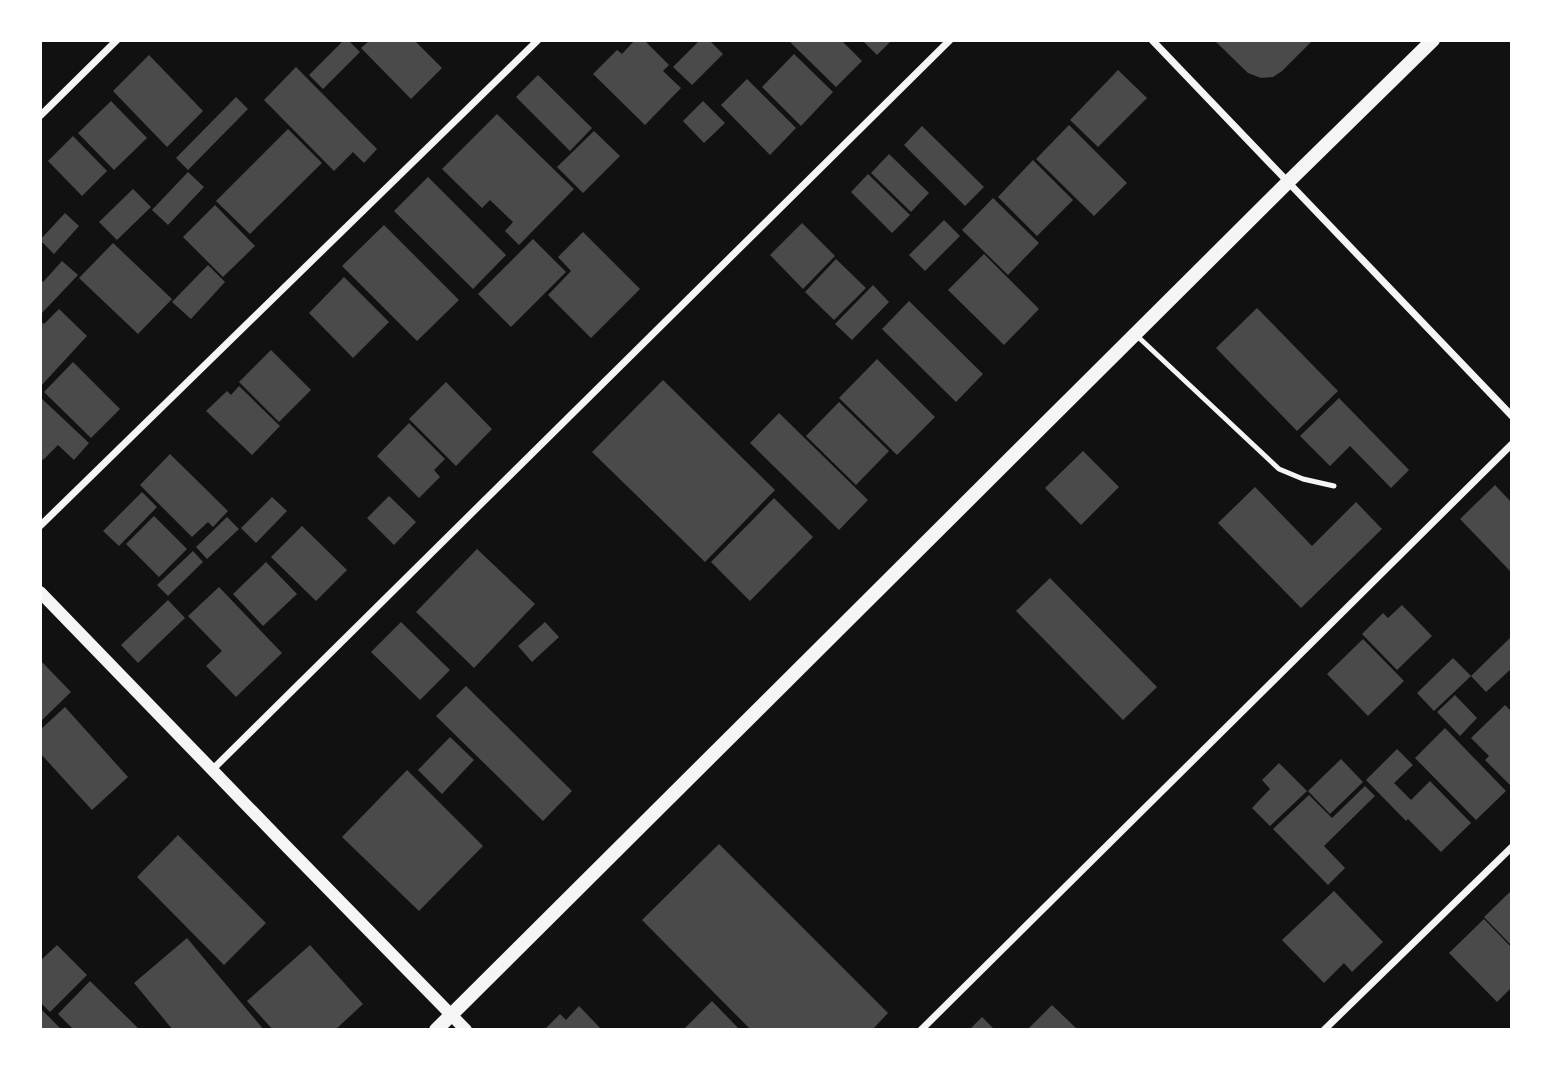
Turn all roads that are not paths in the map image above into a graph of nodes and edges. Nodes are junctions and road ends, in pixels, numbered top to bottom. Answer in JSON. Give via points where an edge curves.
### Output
{"nodes":[{"id":1,"x":117,"y":40,"type":"edge"},
{"id":2,"x":538,"y":40,"type":"edge"},
{"id":3,"x":950,"y":40,"type":"edge"},
{"id":4,"x":1152,"y":40,"type":"edge"},
{"id":5,"x":1433,"y":40,"type":"edge"},
{"id":6,"x":40,"y":116,"type":"edge"},
{"id":7,"x":1288,"y":182,"type":"junction"},
{"id":8,"x":1135,"y":334,"type":"junction"},
{"id":9,"x":1512,"y":416,"type":"edge"},
{"id":10,"x":1512,"y":444,"type":"edge"},
{"id":11,"x":1334,"y":486,"type":"dead end"},
{"id":12,"x":40,"y":526,"type":"edge"},
{"id":13,"x":40,"y":592,"type":"edge"},
{"id":14,"x":212,"y":770,"type":"junction"},
{"id":15,"x":1512,"y":847,"type":"edge"},
{"id":16,"x":451,"y":1014,"type":"junction"},
{"id":17,"x":436,"y":1030,"type":"edge"},
{"id":18,"x":466,"y":1030,"type":"edge"},
{"id":19,"x":921,"y":1030,"type":"edge"},
{"id":20,"x":1324,"y":1030,"type":"edge"}],
"edges":[{"from":1,"to":6,"type":"street"},
{"from":2,"to":12,"type":"street"},
{"from":3,"to":14,"type":"street"},
{"from":4,"to":7,"type":"street"},
{"from":5,"to":7,"type":"main road"},
{"from":7,"to":8,"type":"main road"},
{"from":7,"to":9,"type":"street"},
{"from":8,"to":11,"type":"lane","via":[[1279,469]]},
{"from":8,"to":16,"type":"main road"},
{"from":10,"to":19,"type":"street"},
{"from":13,"to":14,"type":"street"},
{"from":14,"to":16,"type":"street"},
{"from":15,"to":20,"type":"street"},
{"from":16,"to":17,"type":"main road"},
{"from":16,"to":18,"type":"street"}]}
